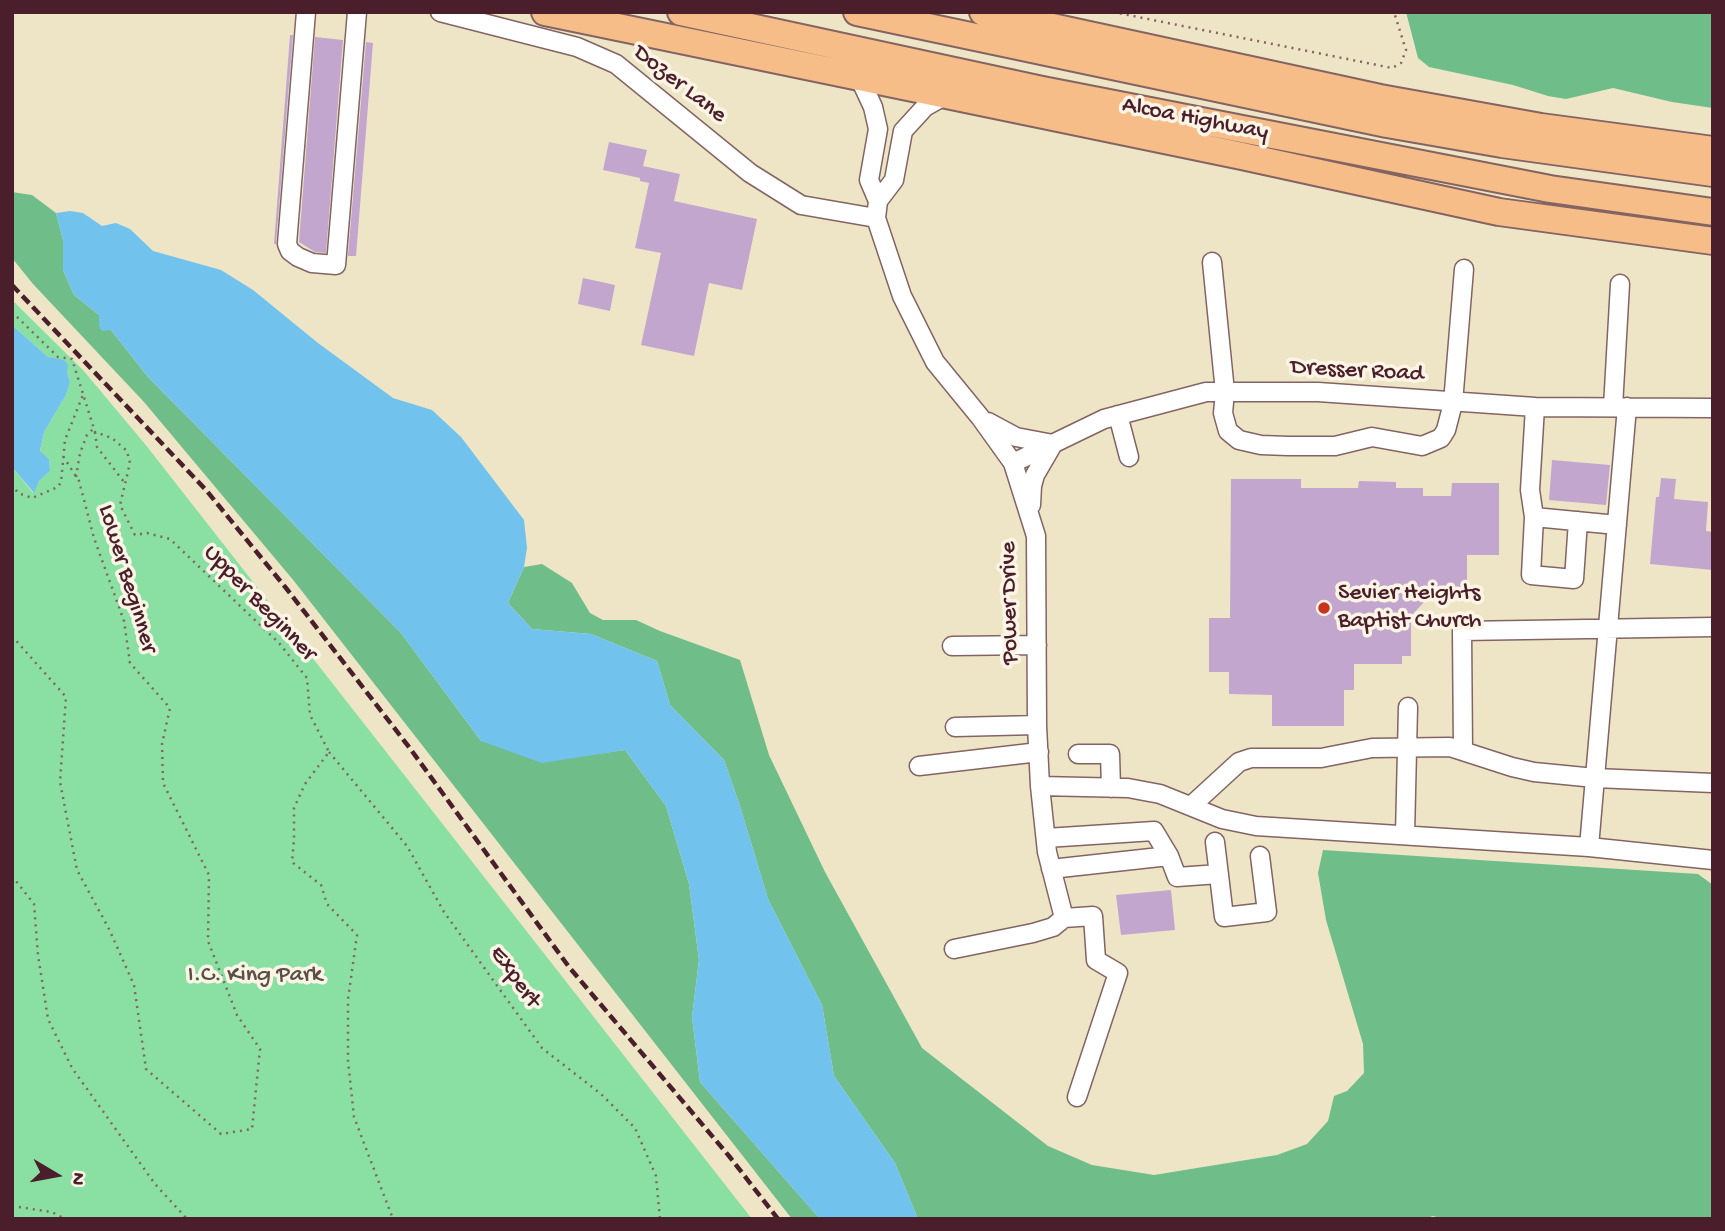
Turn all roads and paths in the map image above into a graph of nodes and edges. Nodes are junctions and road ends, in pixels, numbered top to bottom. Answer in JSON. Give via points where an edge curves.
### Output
{"nodes":[{"id":1,"x":306,"y":12,"type":"edge"},
{"id":2,"x":357,"y":12,"type":"edge"},
{"id":3,"x":440,"y":12,"type":"edge"},
{"id":4,"x":545,"y":12,"type":"edge"},
{"id":5,"x":681,"y":12,"type":"edge"},
{"id":6,"x":857,"y":12,"type":"edge"},
{"id":7,"x":983,"y":12,"type":"edge"},
{"id":8,"x":1112,"y":12,"type":"edge"},
{"id":9,"x":1394,"y":12,"type":"edge"},
{"id":10,"x":859,"y":78,"type":"junction"},
{"id":11,"x":946,"y":95,"type":"junction"},
{"id":12,"x":1713,"y":150,"type":"edge"},
{"id":13,"x":1713,"y":173,"type":"edge"},
{"id":14,"x":877,"y":209,"type":"junction"},
{"id":15,"x":1713,"y":212,"type":"edge"},
{"id":16,"x":1713,"y":241,"type":"edge"},
{"id":17,"x":1212,"y":262,"type":"dead end"},
{"id":18,"x":1464,"y":269,"type":"dead end"},
{"id":19,"x":1619,"y":284,"type":"dead end"},
{"id":20,"x":12,"y":312,"type":"edge"},
{"id":21,"x":1225,"y":392,"type":"junction"},
{"id":22,"x":83,"y":395,"type":"junction"},
{"id":23,"x":1453,"y":403,"type":"junction"},
{"id":24,"x":1535,"y":407,"type":"junction"},
{"id":25,"x":1620,"y":407,"type":"junction"},
{"id":26,"x":1713,"y":407,"type":"edge"},
{"id":27,"x":1118,"y":415,"type":"junction"},
{"id":28,"x":980,"y":417,"type":"junction"},
{"id":29,"x":95,"y":430,"type":"junction"},
{"id":30,"x":1053,"y":444,"type":"junction"},
{"id":31,"x":63,"y":456,"type":"junction"},
{"id":32,"x":1129,"y":457,"type":"dead end"},
{"id":33,"x":1013,"y":463,"type":"junction"},
{"id":34,"x":76,"y":477,"type":"junction"},
{"id":35,"x":125,"y":483,"type":"junction"},
{"id":36,"x":12,"y":484,"type":"edge"},
{"id":37,"x":1534,"y":517,"type":"junction"},
{"id":38,"x":1578,"y":521,"type":"junction"},
{"id":39,"x":1032,"y":523,"type":"junction"},
{"id":40,"x":1617,"y":525,"type":"junction"},
{"id":41,"x":1713,"y":627,"type":"edge"},
{"id":42,"x":1608,"y":630,"type":"junction"},
{"id":43,"x":12,"y":636,"type":"edge"},
{"id":44,"x":1037,"y":645,"type":"junction"},
{"id":45,"x":952,"y":646,"type":"dead end"},
{"id":46,"x":1408,"y":707,"type":"dead end"},
{"id":47,"x":1037,"y":725,"type":"junction"},
{"id":48,"x":955,"y":727,"type":"dead end"},
{"id":49,"x":1407,"y":748,"type":"junction"},
{"id":50,"x":1464,"y":751,"type":"junction"},
{"id":51,"x":330,"y":752,"type":"junction"},
{"id":52,"x":1039,"y":752,"type":"junction"},
{"id":53,"x":1077,"y":754,"type":"dead end"},
{"id":54,"x":919,"y":766,"type":"dead end"},
{"id":55,"x":1595,"y":778,"type":"junction"},
{"id":56,"x":1713,"y":783,"type":"edge"},
{"id":57,"x":1040,"y":786,"type":"junction"},
{"id":58,"x":1111,"y":788,"type":"junction"},
{"id":59,"x":1191,"y":806,"type":"junction"},
{"id":60,"x":1405,"y":835,"type":"junction"},
{"id":61,"x":1046,"y":838,"type":"junction"},
{"id":62,"x":1215,"y":842,"type":"dead end"},
{"id":63,"x":1589,"y":847,"type":"junction"},
{"id":64,"x":1169,"y":856,"type":"junction"},
{"id":65,"x":1260,"y":856,"type":"dead end"},
{"id":66,"x":1713,"y":860,"type":"edge"},
{"id":67,"x":1051,"y":869,"type":"junction"},
{"id":68,"x":1219,"y":874,"type":"junction"},
{"id":69,"x":12,"y":876,"type":"edge"},
{"id":70,"x":1064,"y":918,"type":"junction"},
{"id":71,"x":954,"y":949,"type":"dead end"},
{"id":72,"x":1077,"y":1097,"type":"dead end"},
{"id":73,"x":12,"y":1206,"type":"edge"},
{"id":74,"x":65,"y":1219,"type":"edge"},
{"id":75,"x":187,"y":1219,"type":"edge"},
{"id":76,"x":393,"y":1219,"type":"edge"},
{"id":77,"x":660,"y":1219,"type":"edge"}],
"edges":[{"from":1,"to":2,"type":"street","via":[[288,244],[298,257],[336,265]]},
{"from":3,"to":14,"type":"street","name":"Dozer Lane","via":[[577,47],[616,64],[750,173],[801,205]]},
{"from":4,"to":10,"type":"highway"},
{"from":5,"to":15,"type":"highway","name":"Alcoa Highway","via":[[1042,90],[1550,189]]},
{"from":6,"to":13,"type":"highway","name":"Alcoa Highway","via":[[1387,124]]},
{"from":7,"to":12,"type":"highway","via":[[1415,105]]},
{"from":8,"to":9,"type":"path","via":[[1392,68],[1401,63],[1406,50]]},
{"from":10,"to":11,"type":"highway"},
{"from":10,"to":14,"type":"street","name":"Power Drive","via":[[878,130],[869,180]]},
{"from":11,"to":14,"type":"street","via":[[925,107],[903,131],[894,180]]},
{"from":11,"to":16,"type":"highway","via":[[1499,212]]},
{"from":14,"to":28,"type":"street","name":"Power Drive","via":[[902,296],[935,362]]},
{"from":17,"to":21,"type":"street"},
{"from":18,"to":23,"type":"street"},
{"from":19,"to":25,"type":"street"},
{"from":20,"to":22,"type":"path","via":[[58,357],[72,359]]},
{"from":21,"to":23,"type":"street","name":"Dresser Road","via":[[1318,392]]},
{"from":21,"to":23,"type":"street","via":[[1223,413],[1228,431],[1239,440],[1261,445],[1335,446],[1372,437],[1432,444],[1446,430]]},
{"from":21,"to":27,"type":"street","name":"Dresser Road","via":[[1206,392]]},
{"from":22,"to":29,"type":"path"},
{"from":22,"to":31,"type":"path"},
{"from":23,"to":24,"type":"street","name":"Dresser Road"},
{"from":24,"to":25,"type":"street","name":"Dresser Road"},
{"from":24,"to":37,"type":"street","via":[[1530,490]]},
{"from":25,"to":26,"type":"street","name":"Dresser Road"},
{"from":25,"to":40,"type":"street"},
{"from":27,"to":30,"type":"street","name":"Dresser Road"},
{"from":27,"to":32,"type":"street"},
{"from":28,"to":30,"type":"street","via":[[1016,437]]},
{"from":28,"to":33,"type":"street","name":"Power Drive"},
{"from":29,"to":34,"type":"path","via":[[87,435]]},
{"from":29,"to":35,"type":"path","via":[[97,447]]},
{"from":29,"to":35,"type":"path","name":"Upper Beginner","via":[[127,452],[130,463]]},
{"from":30,"to":33,"type":"street","name":"Dresser Road"},
{"from":30,"to":39,"type":"street","via":[[1032,486]]},
{"from":31,"to":34,"type":"path","name":"Lower Beginner"},
{"from":31,"to":36,"type":"path","via":[[58,487],[32,498],[18,493]]},
{"from":33,"to":39,"type":"street","name":"Power Drive"},
{"from":34,"to":43,"type":"path","name":"Lower Beginner","via":[[124,621],[130,663],[170,708],[162,744],[163,783],[209,875],[208,941],[237,1015],[260,1049],[251,1129],[221,1135],[146,1069],[134,985],[77,870],[60,782],[65,697]]},
{"from":35,"to":51,"type":"path","name":"Upper Beginner","via":[[120,505],[135,535],[170,539],[279,643],[307,677],[310,715]]},
{"from":37,"to":38,"type":"street"},
{"from":37,"to":38,"type":"street","via":[[1531,575],[1574,579]]},
{"from":38,"to":40,"type":"street"},
{"from":39,"to":44,"type":"street","name":"Power Drive"},
{"from":40,"to":42,"type":"street"},
{"from":41,"to":42,"type":"street"},
{"from":42,"to":50,"type":"street","via":[[1462,631]]},
{"from":42,"to":55,"type":"street"},
{"from":44,"to":45,"type":"street"},
{"from":44,"to":47,"type":"street","name":"Power Drive"},
{"from":46,"to":49,"type":"street"},
{"from":47,"to":48,"type":"street"},
{"from":47,"to":52,"type":"street","name":"Power Drive"},
{"from":49,"to":50,"type":"street"},
{"from":49,"to":59,"type":"street","via":[[1372,748],[1321,758],[1251,758],[1239,762]]},
{"from":49,"to":60,"type":"street"},
{"from":50,"to":55,"type":"street","via":[[1534,772]]},
{"from":51,"to":76,"type":"path","via":[[305,784],[294,808],[292,862],[321,885],[327,904],[357,934],[348,999],[354,1116]]},
{"from":51,"to":77,"type":"path","name":"Expert","via":[[407,846],[444,912],[542,1048],[601,1094],[635,1128],[656,1176]]},
{"from":52,"to":54,"type":"street"},
{"from":52,"to":57,"type":"street","name":"Power Drive"},
{"from":53,"to":58,"type":"street","via":[[1110,754]]},
{"from":55,"to":56,"type":"street"},
{"from":55,"to":63,"type":"street"},
{"from":57,"to":58,"type":"street"},
{"from":57,"to":61,"type":"street","name":"Power Drive"},
{"from":58,"to":59,"type":"street","via":[[1160,794]]},
{"from":59,"to":60,"type":"street","via":[[1256,826]]},
{"from":60,"to":63,"type":"street"},
{"from":61,"to":64,"type":"street","via":[[1154,831]]},
{"from":61,"to":67,"type":"street","name":"Power Drive"},
{"from":62,"to":68,"type":"street"},
{"from":63,"to":66,"type":"street"},
{"from":64,"to":67,"type":"street"},
{"from":64,"to":68,"type":"street","via":[[1178,877]]},
{"from":65,"to":68,"type":"street","via":[[1267,912],[1224,917]]},
{"from":67,"to":70,"type":"street","name":"Power Drive"},
{"from":69,"to":75,"type":"path","via":[[34,904],[48,1019],[72,1068],[155,1184]]},
{"from":70,"to":71,"type":"street","via":[[1032,933]]},
{"from":70,"to":72,"type":"street","via":[[1093,916],[1096,960],[1118,973]]},
{"from":73,"to":74,"type":"path","via":[[52,1212]]}]}
